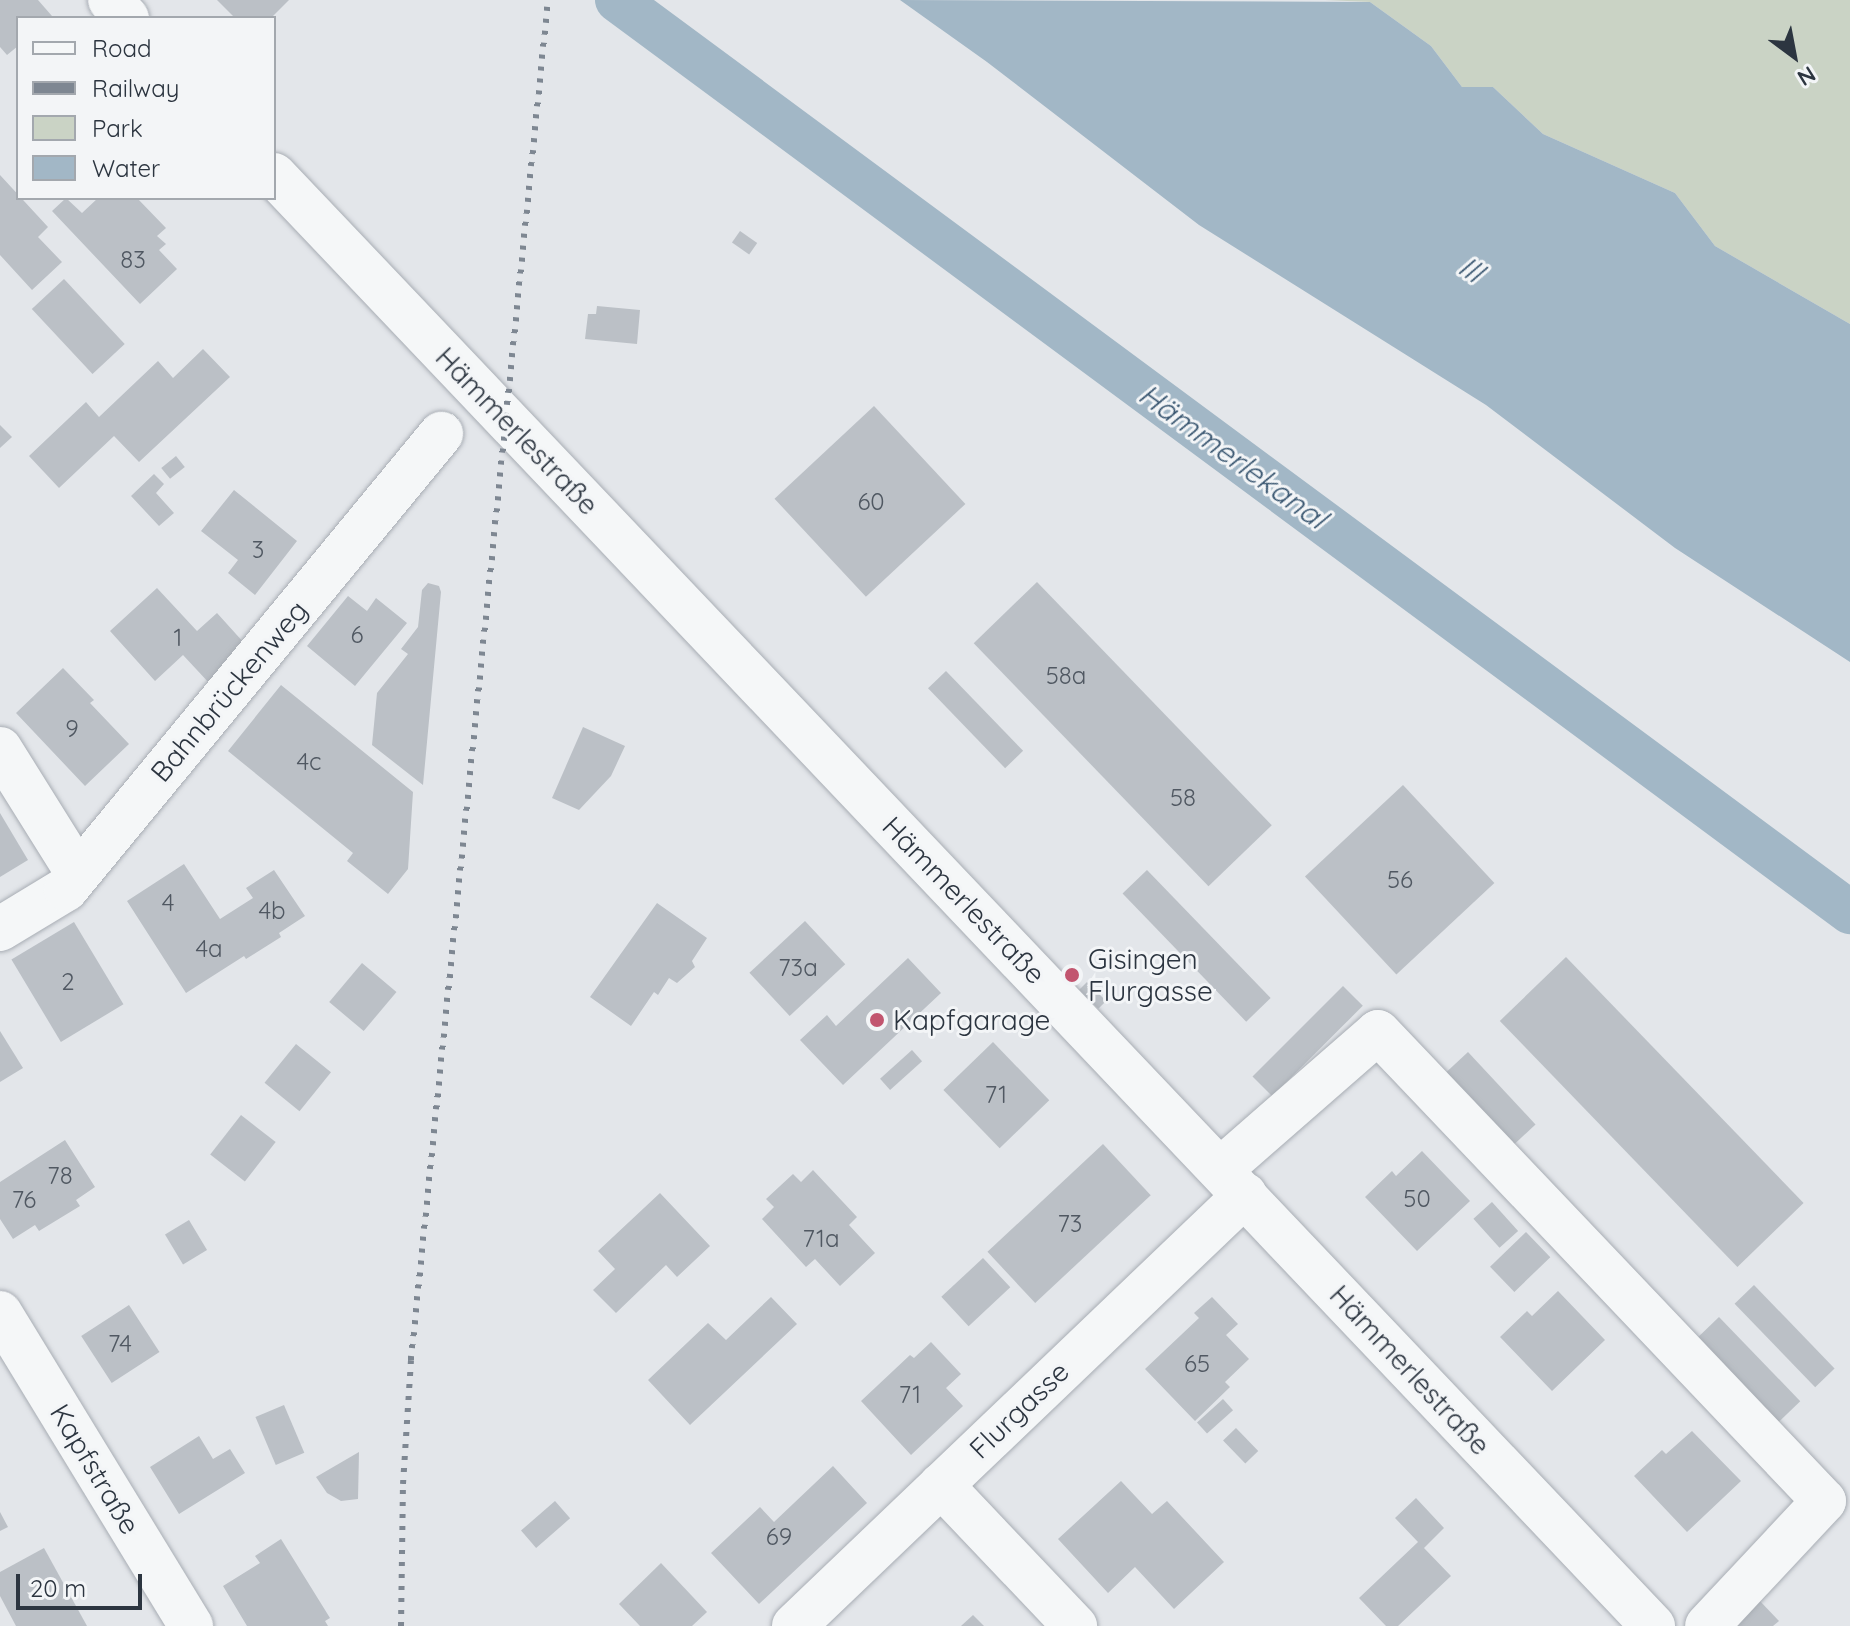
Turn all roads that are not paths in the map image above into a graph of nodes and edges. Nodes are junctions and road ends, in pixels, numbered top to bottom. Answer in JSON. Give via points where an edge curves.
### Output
{"nodes":[{"id":1,"x":110,"y":0,"type":"edge"},
{"id":2,"x":125,"y":16,"type":"edge"},
{"id":3,"x":276,"y":177,"type":"edge"},
{"id":4,"x":441,"y":434,"type":"dead end"},
{"id":5,"x":0,"y":749,"type":"edge"},
{"id":6,"x":78,"y":874,"type":"junction"},
{"id":7,"x":0,"y":929,"type":"edge"},
{"id":8,"x":1233,"y":1182,"type":"junction"},
{"id":9,"x":0,"y":1313,"type":"edge"},
{"id":10,"x":941,"y":1485,"type":"junction"},
{"id":11,"x":191,"y":1626,"type":"edge"},
{"id":12,"x":794,"y":1626,"type":"edge"},
{"id":13,"x":1075,"y":1626,"type":"edge"},
{"id":14,"x":1653,"y":1626,"type":"edge"},
{"id":15,"x":1707,"y":1626,"type":"edge"}],
"edges":[{"from":1,"to":2,"type":"street"},
{"from":3,"to":8,"type":"street","name":"Hämmerlestraße"},
{"from":4,"to":6,"type":"street","name":"Bahnbrückenweg"},
{"from":5,"to":6,"type":"street"},
{"from":6,"to":7,"type":"street","name":"Bahnbrückenweg","via":[[66,889]]},
{"from":8,"to":10,"type":"street","name":"Flurgasse"},
{"from":8,"to":14,"type":"street","name":"Hämmerlestraße"},
{"from":8,"to":15,"type":"street","name":"Flurgasse","via":[[1378,1032],[1824,1501]]},
{"from":9,"to":11,"type":"street","name":"Kapfstraße"},
{"from":10,"to":12,"type":"street","name":"Flurgasse"},
{"from":10,"to":13,"type":"street"}]}
